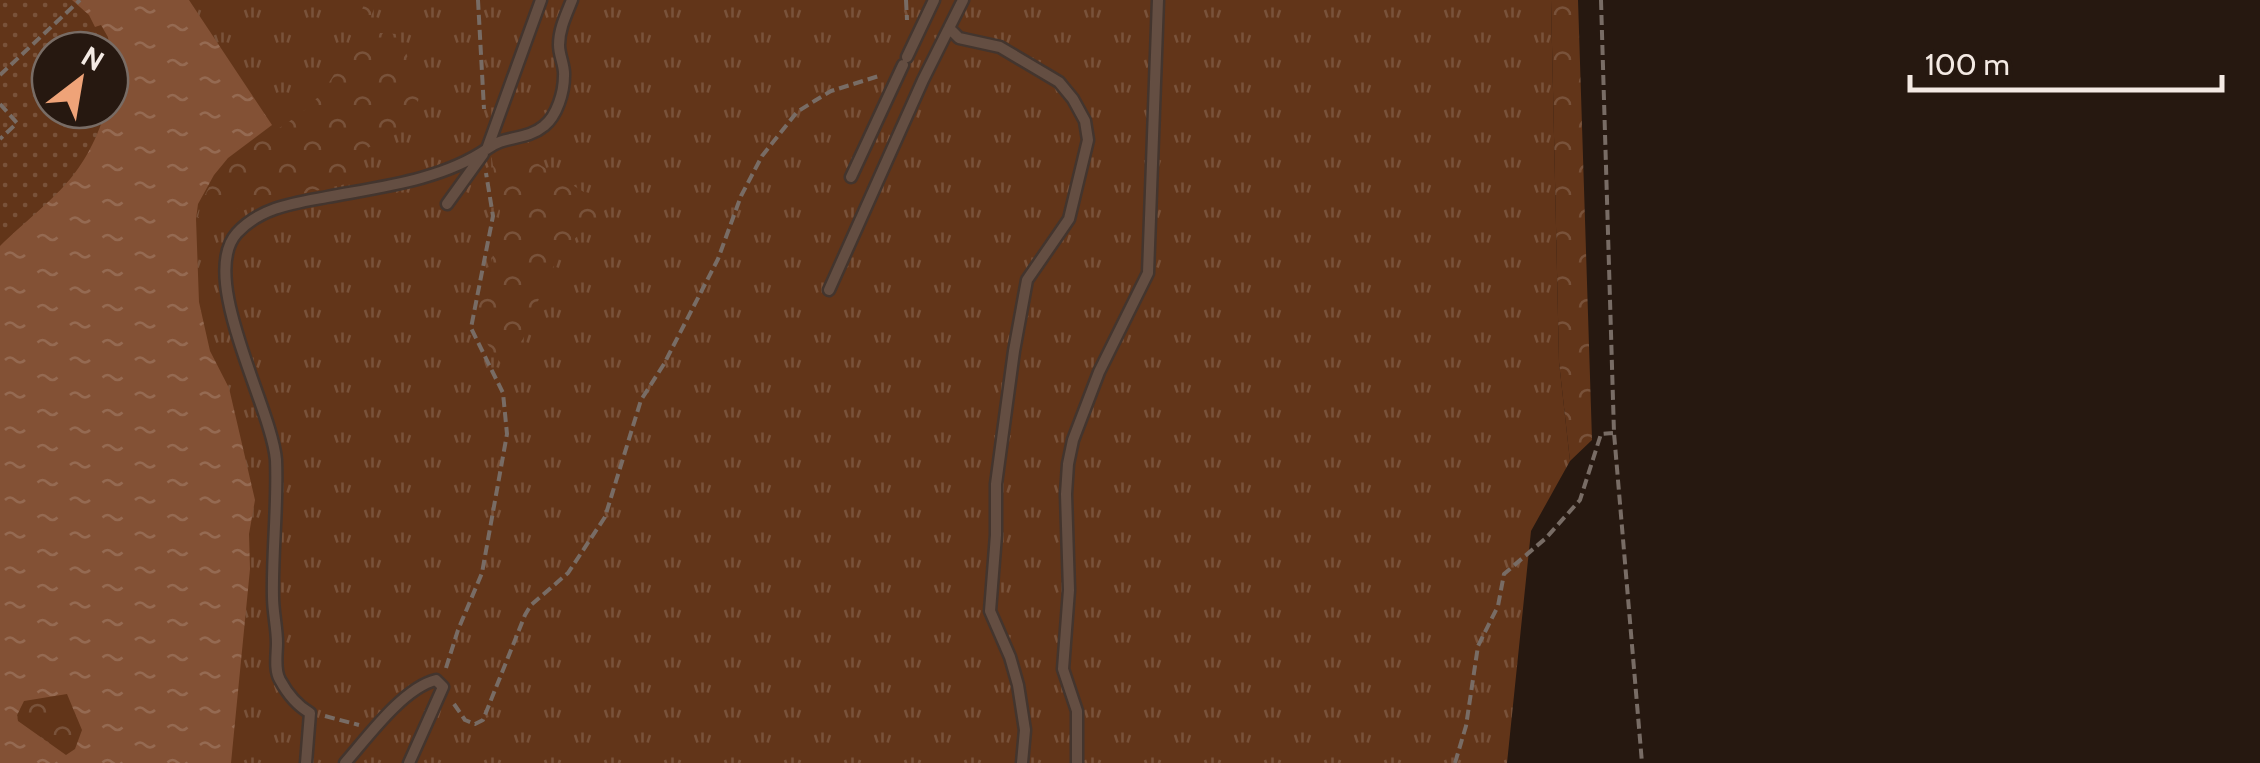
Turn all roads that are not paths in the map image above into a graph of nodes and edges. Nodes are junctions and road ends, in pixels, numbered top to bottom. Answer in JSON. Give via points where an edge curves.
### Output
{"nodes":[{"id":1,"x":541,"y":0,"type":"edge"},
{"id":2,"x":572,"y":0,"type":"edge"},
{"id":3,"x":934,"y":0,"type":"edge"},
{"id":4,"x":963,"y":0,"type":"edge"},
{"id":5,"x":1158,"y":0,"type":"edge"},
{"id":6,"x":949,"y":28,"type":"junction"},
{"id":7,"x":487,"y":149,"type":"junction"},
{"id":8,"x":851,"y":177,"type":"dead end"},
{"id":9,"x":447,"y":204,"type":"dead end"},
{"id":10,"x":829,"y":290,"type":"dead end"},
{"id":11,"x":306,"y":763,"type":"edge"},
{"id":12,"x":345,"y":763,"type":"edge"},
{"id":13,"x":410,"y":763,"type":"edge"},
{"id":14,"x":1022,"y":763,"type":"edge"},
{"id":15,"x":1078,"y":763,"type":"edge"}],
"edges":[{"from":1,"to":7,"type":"lane"},
{"from":2,"to":7,"type":"lane","via":[[560,38],[564,75],[554,116],[524,138]]},
{"from":3,"to":8,"type":"lane"},
{"from":4,"to":6,"type":"lane"},
{"from":5,"to":15,"type":"lane","via":[[1148,273],[1099,372],[1068,464],[1063,669],[1077,711]]},
{"from":6,"to":10,"type":"lane"},
{"from":6,"to":14,"type":"lane","via":[[959,38],[1000,47],[1059,82],[1085,122],[1088,140],[1068,220],[1027,280],[996,484],[990,611],[1018,685]]},
{"from":7,"to":9,"type":"lane"},
{"from":7,"to":11,"type":"lane","via":[[426,176],[282,205],[232,240],[226,270],[233,317],[276,462],[277,677],[310,713]]},
{"from":12,"to":13,"type":"lane","via":[[373,730],[436,680],[443,687]]}]}
